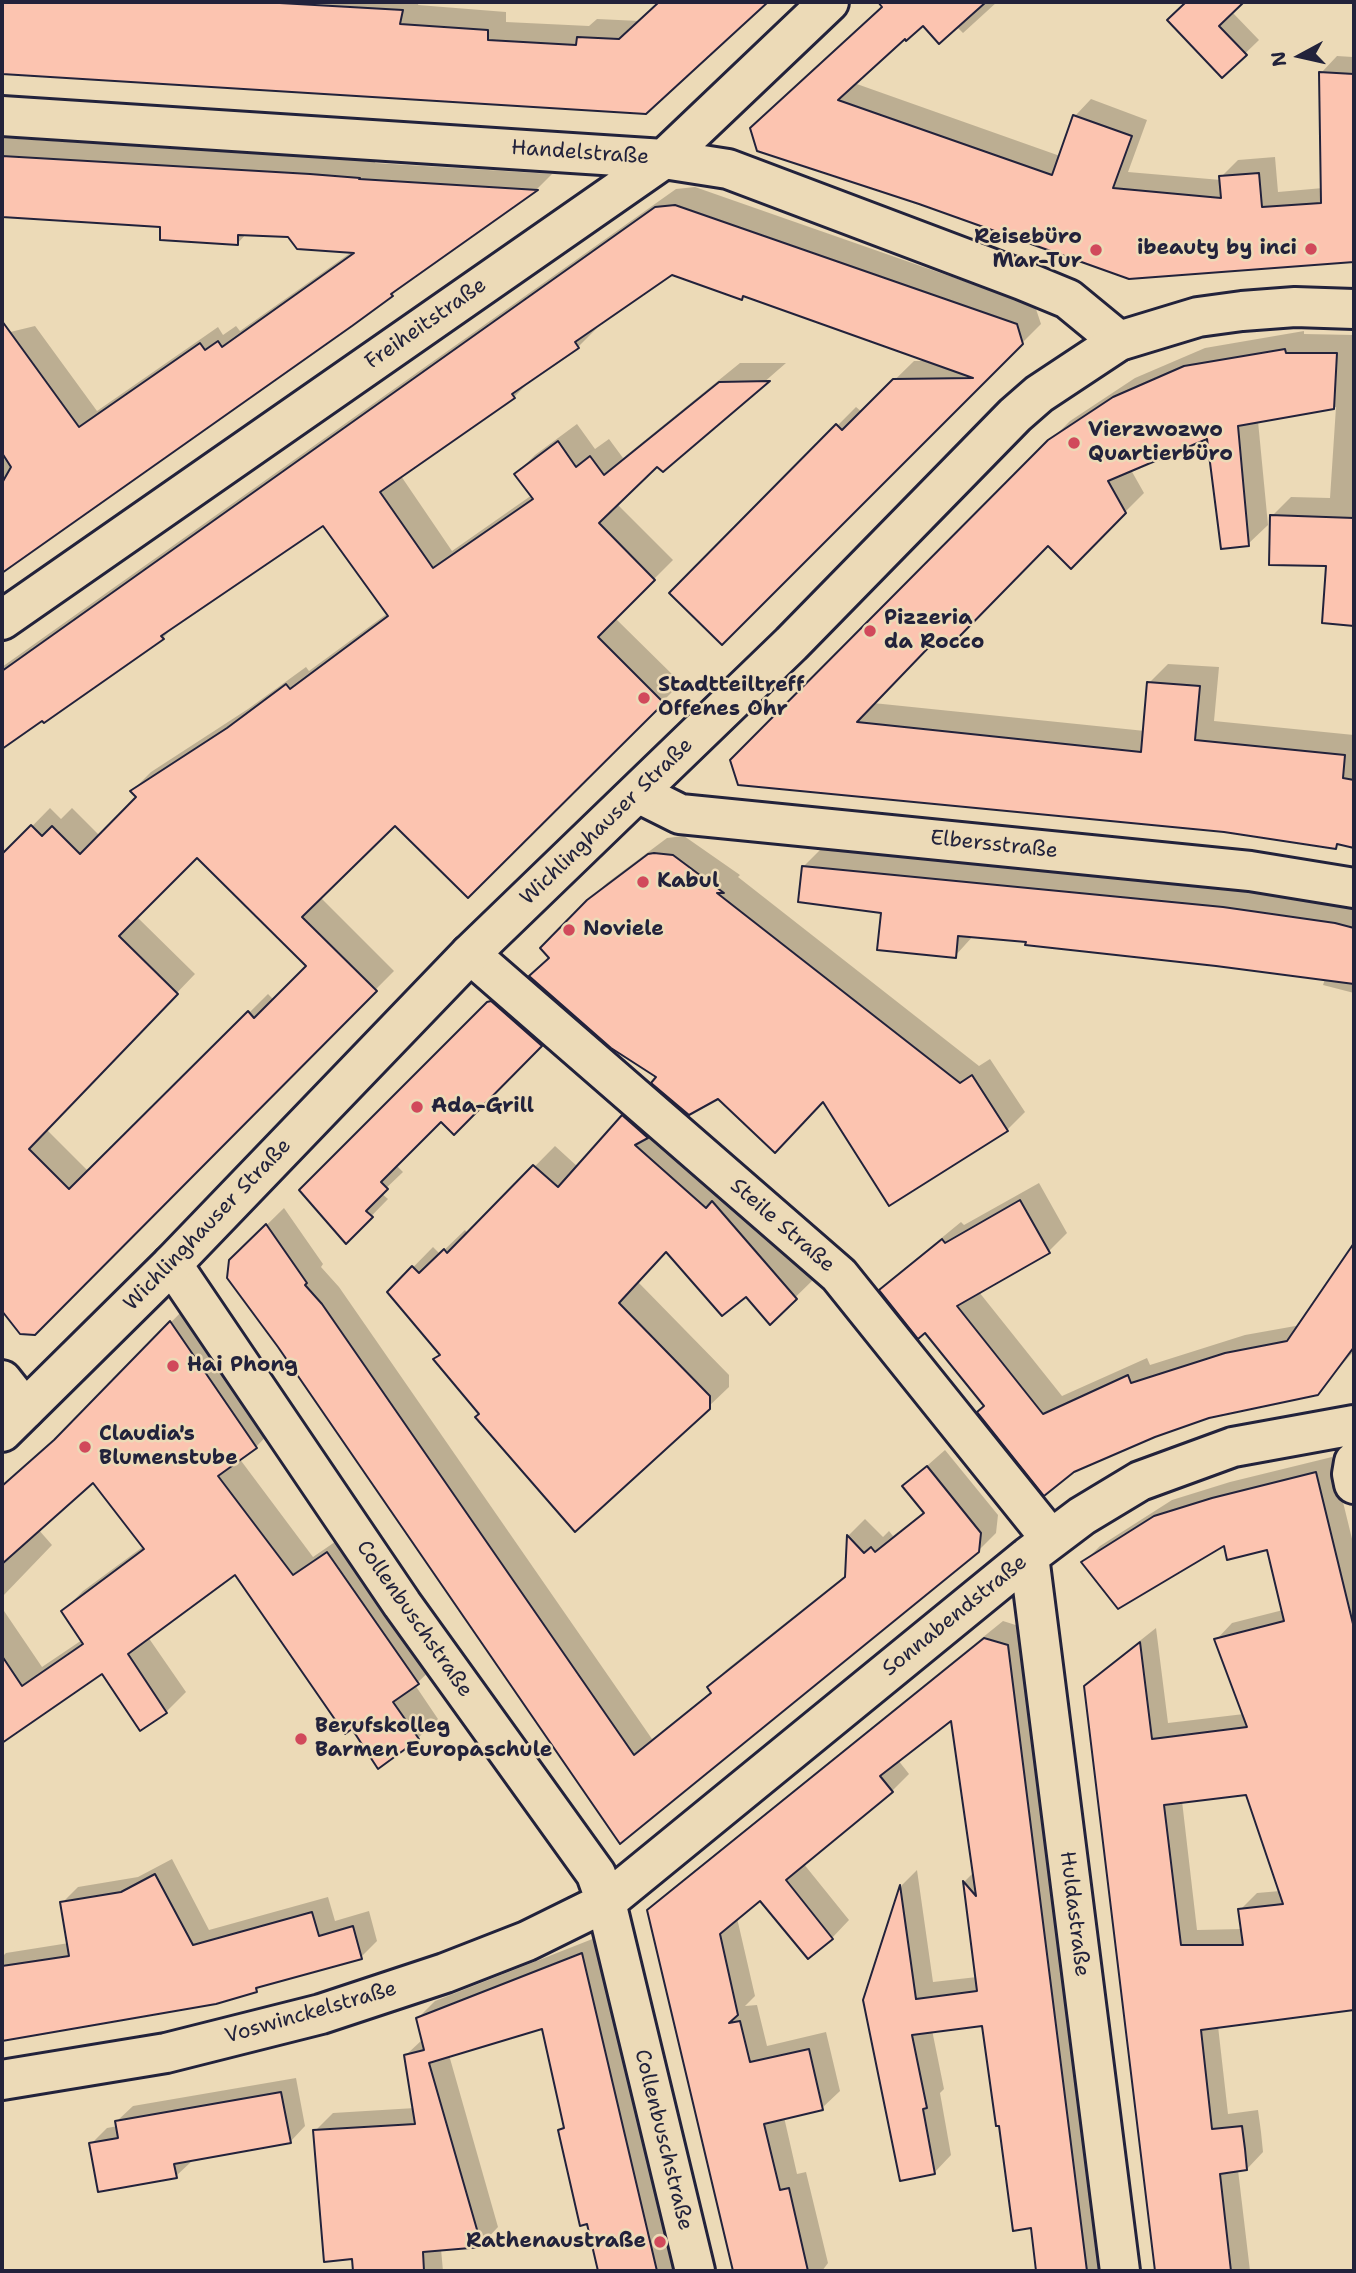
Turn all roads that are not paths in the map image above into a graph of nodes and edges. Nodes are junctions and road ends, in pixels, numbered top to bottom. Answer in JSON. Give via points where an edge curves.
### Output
{"nodes":[{"id":1,"x":829,"y":2,"type":"edge"},
{"id":2,"x":2,"y":116,"type":"edge"},
{"id":3,"x":664,"y":159,"type":"junction"},
{"id":4,"x":1354,"y":309,"type":"edge"},
{"id":5,"x":1119,"y":341,"type":"junction"},
{"id":6,"x":2,"y":620,"type":"edge"},
{"id":7,"x":638,"y":793,"type":"junction"},
{"id":8,"x":1354,"y":888,"type":"edge"},
{"id":9,"x":470,"y":954,"type":"junction"},
{"id":10,"x":172,"y":1264,"type":"junction"},
{"id":11,"x":9,"y":1407,"type":"edge"},
{"id":12,"x":1354,"y":1425,"type":"edge"},
{"id":13,"x":1354,"y":1462,"type":"edge"},
{"id":14,"x":1354,"y":1484,"type":"edge"},
{"id":15,"x":1040,"y":1548,"type":"junction"},
{"id":16,"x":606,"y":1902,"type":"junction"},
{"id":17,"x":2,"y":2080,"type":"edge"},
{"id":18,"x":695,"y":2271,"type":"edge"},
{"id":19,"x":1120,"y":2271,"type":"edge"}],
"edges":[{"from":1,"to":3,"type":"street","name":"Freiheitstraße"},
{"from":2,"to":3,"type":"street","name":"Handelstraße"},
{"from":3,"to":5,"type":"street","name":"Handelstraße","via":[[728,169],[1022,280],[1068,299]]},
{"from":3,"to":6,"type":"street","name":"Freiheitstraße"},
{"from":4,"to":5,"type":"street","name":"Wichlinghauser Straße","via":[[1242,311],[1198,317]]},
{"from":5,"to":7,"type":"street","name":"Wichlinghauser Straße","via":[[1015,415]]},
{"from":7,"to":8,"type":"street","name":"Elbersstraße","via":[[680,814],[1250,871]]},
{"from":7,"to":9,"type":"street","name":"Wichlinghauser Straße"},
{"from":9,"to":10,"type":"street","name":"Wichlinghauser Straße"},
{"from":9,"to":15,"type":"street","name":"Steile Straße","via":[[839,1275]]},
{"from":10,"to":11,"type":"street","name":"Wichlinghauser Straße"},
{"from":10,"to":16,"type":"street","name":"Collenbuschstraße","via":[[402,1604],[596,1874]]},
{"from":12,"to":15,"type":"street","name":"Sonnabendstraße","via":[[1234,1447],[1140,1481]]},
{"from":13,"to":14,"type":"street"},
{"from":15,"to":16,"type":"street","name":"Sonnabendstraße"},
{"from":15,"to":19,"type":"street","name":"Huldastraße"},
{"from":16,"to":17,"type":"street","name":"Voswinckelstraße","via":[[527,1941],[321,2014],[166,2053]]},
{"from":16,"to":18,"type":"street","name":"Collenbuschstraße"}]}
